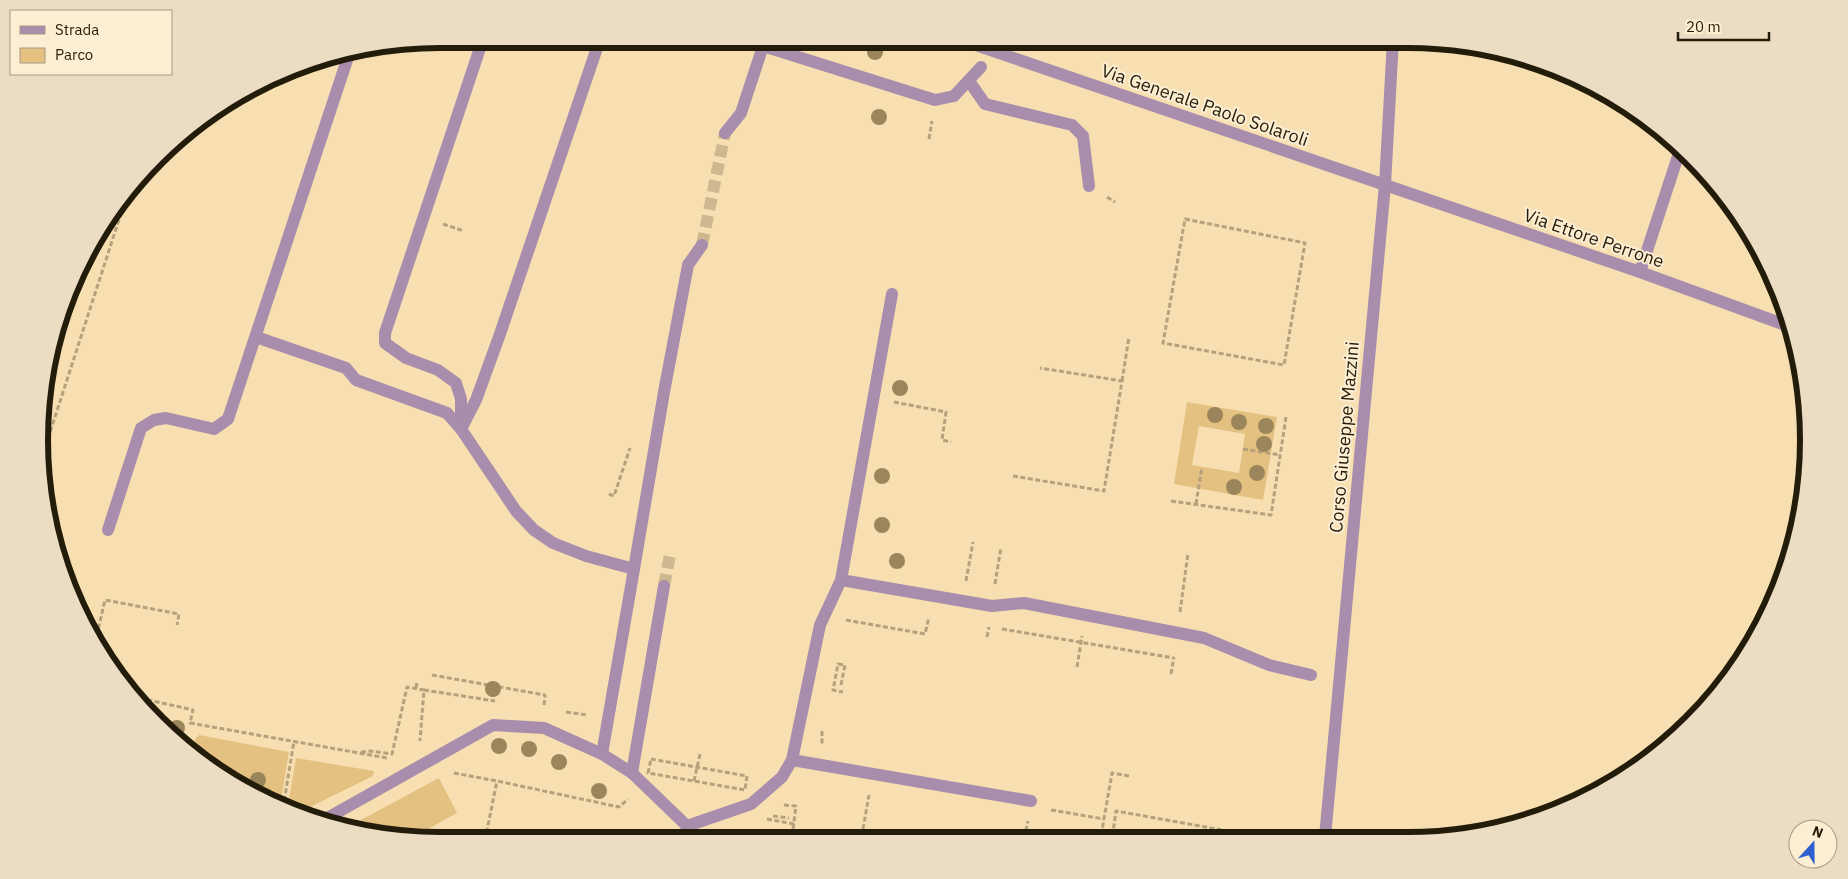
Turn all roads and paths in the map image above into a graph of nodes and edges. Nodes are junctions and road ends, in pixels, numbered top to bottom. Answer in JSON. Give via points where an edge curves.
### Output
{"nodes":[{"id":1,"x":480,"y":48,"type":"edge"},
{"id":2,"x":597,"y":48,"type":"edge"},
{"id":3,"x":758,"y":48,"type":"edge"},
{"id":4,"x":778,"y":48,"type":"edge"},
{"id":5,"x":984,"y":48,"type":"edge"},
{"id":6,"x":997,"y":48,"type":"edge"},
{"id":7,"x":1393,"y":48,"type":"edge"},
{"id":8,"x":996,"y":52,"type":"junction"},
{"id":9,"x":349,"y":58,"type":"edge"},
{"id":10,"x":981,"y":66,"type":"dead end"},
{"id":11,"x":968,"y":81,"type":"junction"},
{"id":12,"x":725,"y":133,"type":"tunnel mouth"},
{"id":13,"x":1678,"y":155,"type":"edge"},
{"id":14,"x":1385,"y":185,"type":"junction"},
{"id":15,"x":1089,"y":186,"type":"dead end"},
{"id":16,"x":122,"y":211,"type":"edge"},
{"id":17,"x":1185,"y":219,"type":"joint"},
{"id":18,"x":702,"y":245,"type":"tunnel mouth"},
{"id":19,"x":1640,"y":272,"type":"junction"},
{"id":20,"x":892,"y":294,"type":"dead end"},
{"id":21,"x":1783,"y":323,"type":"edge"},
{"id":22,"x":256,"y":337,"type":"junction"},
{"id":23,"x":1129,"y":337,"type":"dead end"},
{"id":24,"x":1040,"y":368,"type":"dead end"},
{"id":25,"x":1122,"y":381,"type":"junction"},
{"id":26,"x":873,"y":397,"type":"junction"},
{"id":27,"x":1286,"y":417,"type":"dead end"},
{"id":28,"x":461,"y":429,"type":"junction"},
{"id":29,"x":48,"y":438,"type":"edge"},
{"id":30,"x":951,"y":442,"type":"dead end"},
{"id":31,"x":632,"y":443,"type":"dead end"},
{"id":32,"x":1243,"y":449,"type":"dead end"},
{"id":33,"x":1280,"y":455,"type":"junction"},
{"id":34,"x":1202,"y":467,"type":"dead end"},
{"id":35,"x":1013,"y":476,"type":"dead end"},
{"id":36,"x":609,"y":494,"type":"dead end"},
{"id":37,"x":1171,"y":501,"type":"dead end"},
{"id":38,"x":1196,"y":504,"type":"junction"},
{"id":39,"x":108,"y":530,"type":"dead end"},
{"id":40,"x":973,"y":542,"type":"dead end"},
{"id":41,"x":969,"y":566,"type":"dead end"},
{"id":42,"x":634,"y":569,"type":"junction"},
{"id":43,"x":841,"y":580,"type":"junction"},
{"id":44,"x":664,"y":586,"type":"tunnel mouth"},
{"id":45,"x":928,"y":616,"type":"dead end"},
{"id":46,"x":843,"y":619,"type":"dead end"},
{"id":47,"x":177,"y":625,"type":"dead end"},
{"id":48,"x":98,"y":632,"type":"edge"},
{"id":49,"x":1082,"y":634,"type":"dead end"},
{"id":50,"x":1050,"y":637,"type":"dead end"},
{"id":51,"x":1081,"y":642,"type":"junction"},
{"id":52,"x":836,"y":656,"type":"dead end"},
{"id":53,"x":1174,"y":658,"type":"dead end"},
{"id":54,"x":1077,"y":667,"type":"dead end"},
{"id":55,"x":432,"y":675,"type":"dead end"},
{"id":56,"x":1311,"y":675,"type":"dead end"},
{"id":57,"x":417,"y":682,"type":"dead end"},
{"id":58,"x":841,"y":685,"type":"dead end"},
{"id":59,"x":416,"y":688,"type":"junction"},
{"id":60,"x":843,"y":692,"type":"dead end"},
{"id":61,"x":829,"y":694,"type":"dead end"},
{"id":62,"x":146,"y":699,"type":"edge"},
{"id":63,"x":544,"y":708,"type":"dead end"},
{"id":64,"x":824,"y":722,"type":"dead end"},
{"id":65,"x":294,"y":741,"type":"junction"},
{"id":66,"x":358,"y":753,"type":"junction"},
{"id":67,"x":602,"y":754,"type":"junction"},
{"id":68,"x":700,"y":754,"type":"dead end"},
{"id":69,"x":792,"y":760,"type":"junction"},
{"id":70,"x":823,"y":765,"type":"junction"},
{"id":71,"x":418,"y":767,"type":"junction"},
{"id":72,"x":697,"y":768,"type":"junction"},
{"id":73,"x":632,"y":773,"type":"junction"},
{"id":74,"x":873,"y":774,"type":"junction"},
{"id":75,"x":1129,"y":776,"type":"dead end"},
{"id":76,"x":496,"y":781,"type":"junction"},
{"id":77,"x":694,"y":781,"type":"junction"},
{"id":78,"x":630,"y":797,"type":"dead end"},
{"id":79,"x":284,"y":800,"type":"edge"},
{"id":80,"x":1031,"y":801,"type":"dead end"},
{"id":81,"x":796,"y":806,"type":"dead end"},
{"id":82,"x":1049,"y":809,"type":"dead end"},
{"id":83,"x":771,"y":815,"type":"dead end"},
{"id":84,"x":331,"y":816,"type":"edge"},
{"id":85,"x":789,"y":818,"type":"dead end"},
{"id":86,"x":766,"y":819,"type":"dead end"},
{"id":87,"x":1104,"y":819,"type":"junction"},
{"id":88,"x":794,"y":824,"type":"junction"},
{"id":89,"x":687,"y":826,"type":"junction"},
{"id":90,"x":793,"y":829,"type":"dead end"},
{"id":91,"x":863,"y":829,"type":"dead end"},
{"id":92,"x":486,"y":832,"type":"edge"},
{"id":93,"x":687,"y":832,"type":"edge"},
{"id":94,"x":1113,"y":832,"type":"edge"},
{"id":95,"x":1113,"y":832,"type":"edge"},
{"id":96,"x":1233,"y":832,"type":"edge"},
{"id":97,"x":1325,"y":832,"type":"edge"}],
"edges":[{"from":1,"to":28,"type":"street","via":[[385,333],[385,343],[406,358],[438,370],[456,383],[461,399]]},
{"from":2,"to":28,"type":"street","via":[[500,334],[476,400]]},
{"from":3,"to":12,"type":"street","via":[[741,113]]},
{"from":4,"to":11,"type":"street","via":[[935,100],[954,96]]},
{"from":5,"to":8,"type":"street","name":"Via Generale Paolo Solaroli"},
{"from":6,"to":8,"type":"street"},
{"from":7,"to":14,"type":"street","name":"Corso Giuseppe Mazzini"},
{"from":8,"to":14,"type":"street","name":"Via Generale Paolo Solaroli"},
{"from":9,"to":22,"type":"street"},
{"from":10,"to":11,"type":"street"},
{"from":11,"to":15,"type":"street","via":[[985,104],[1072,125],[1083,136]]},
{"from":13,"to":19,"type":"street"},
{"from":14,"to":19,"type":"street","name":"Via Ettore Perrone"},
{"from":14,"to":97,"type":"street","name":"Corso Giuseppe Mazzini"},
{"from":16,"to":29,"type":"path"},
{"from":17,"to":17,"type":"path","via":[[1305,243],[1284,365],[1163,343]]},
{"from":18,"to":42,"type":"street","via":[[688,265]]},
{"from":19,"to":21,"type":"street","name":"Via Ettore Perrone"},
{"from":20,"to":26,"type":"street"},
{"from":22,"to":28,"type":"street","via":[[346,368],[356,380],[447,413]]},
{"from":22,"to":39,"type":"street","via":[[228,420],[214,430],[166,418],[140,428]]},
{"from":23,"to":25,"type":"path"},
{"from":24,"to":25,"type":"path"},
{"from":25,"to":35,"type":"path","via":[[1104,491]]},
{"from":26,"to":30,"type":"path","via":[[946,412],[942,440]]},
{"from":26,"to":43,"type":"street"},
{"from":27,"to":33,"type":"path"},
{"from":28,"to":42,"type":"street","via":[[516,512],[534,530],[552,543]]},
{"from":31,"to":36,"type":"path","via":[[614,496]]},
{"from":32,"to":33,"type":"path"},
{"from":33,"to":38,"type":"path","via":[[1271,515]]},
{"from":34,"to":38,"type":"path"},
{"from":37,"to":38,"type":"path"},
{"from":40,"to":41,"type":"path"},
{"from":42,"to":67,"type":"street"},
{"from":43,"to":56,"type":"street","via":[[992,606],[1024,603],[1204,638],[1269,665]]},
{"from":43,"to":69,"type":"street","via":[[820,625]]},
{"from":44,"to":73,"type":"street"},
{"from":45,"to":46,"type":"path","via":[[925,634]]},
{"from":47,"to":48,"type":"path","via":[[179,614],[106,600]]},
{"from":49,"to":51,"type":"path"},
{"from":50,"to":51,"type":"path"},
{"from":51,"to":53,"type":"path"},
{"from":51,"to":54,"type":"path"},
{"from":52,"to":61,"type":"path"},
{"from":55,"to":63,"type":"path","via":[[545,695]]},
{"from":57,"to":59,"type":"path"},
{"from":58,"to":60,"type":"path","via":[[845,665],[838,664],[833,690]]},
{"from":59,"to":66,"type":"path","via":[[407,687],[392,754]]},
{"from":59,"to":71,"type":"path","via":[[424,690]]},
{"from":62,"to":65,"type":"path","via":[[193,710],[190,723]]},
{"from":64,"to":70,"type":"path"},
{"from":65,"to":66,"type":"path"},
{"from":65,"to":79,"type":"path"},
{"from":66,"to":71,"type":"path"},
{"from":67,"to":71,"type":"street","via":[[544,728],[493,725]]},
{"from":67,"to":73,"type":"street"},
{"from":68,"to":72,"type":"path"},
{"from":69,"to":70,"type":"street"},
{"from":69,"to":89,"type":"street","via":[[782,777],[751,804]]},
{"from":70,"to":74,"type":"street"},
{"from":71,"to":76,"type":"path"},
{"from":71,"to":84,"type":"street"},
{"from":72,"to":77,"type":"path"},
{"from":72,"to":77,"type":"path","via":[[651,759],[648,773]]},
{"from":72,"to":77,"type":"path","via":[[747,776],[745,790]]},
{"from":73,"to":89,"type":"street"},
{"from":74,"to":80,"type":"street"},
{"from":74,"to":91,"type":"path"},
{"from":75,"to":87,"type":"path","via":[[1112,773]]},
{"from":76,"to":78,"type":"path","via":[[618,808]]},
{"from":76,"to":92,"type":"path"},
{"from":81,"to":88,"type":"path"},
{"from":82,"to":87,"type":"path"},
{"from":83,"to":85,"type":"path"},
{"from":86,"to":88,"type":"path"},
{"from":87,"to":94,"type":"path","via":[[1102,830]]},
{"from":88,"to":90,"type":"path"},
{"from":89,"to":93,"type":"street"},
{"from":95,"to":96,"type":"path","via":[[1116,811]]}]}
